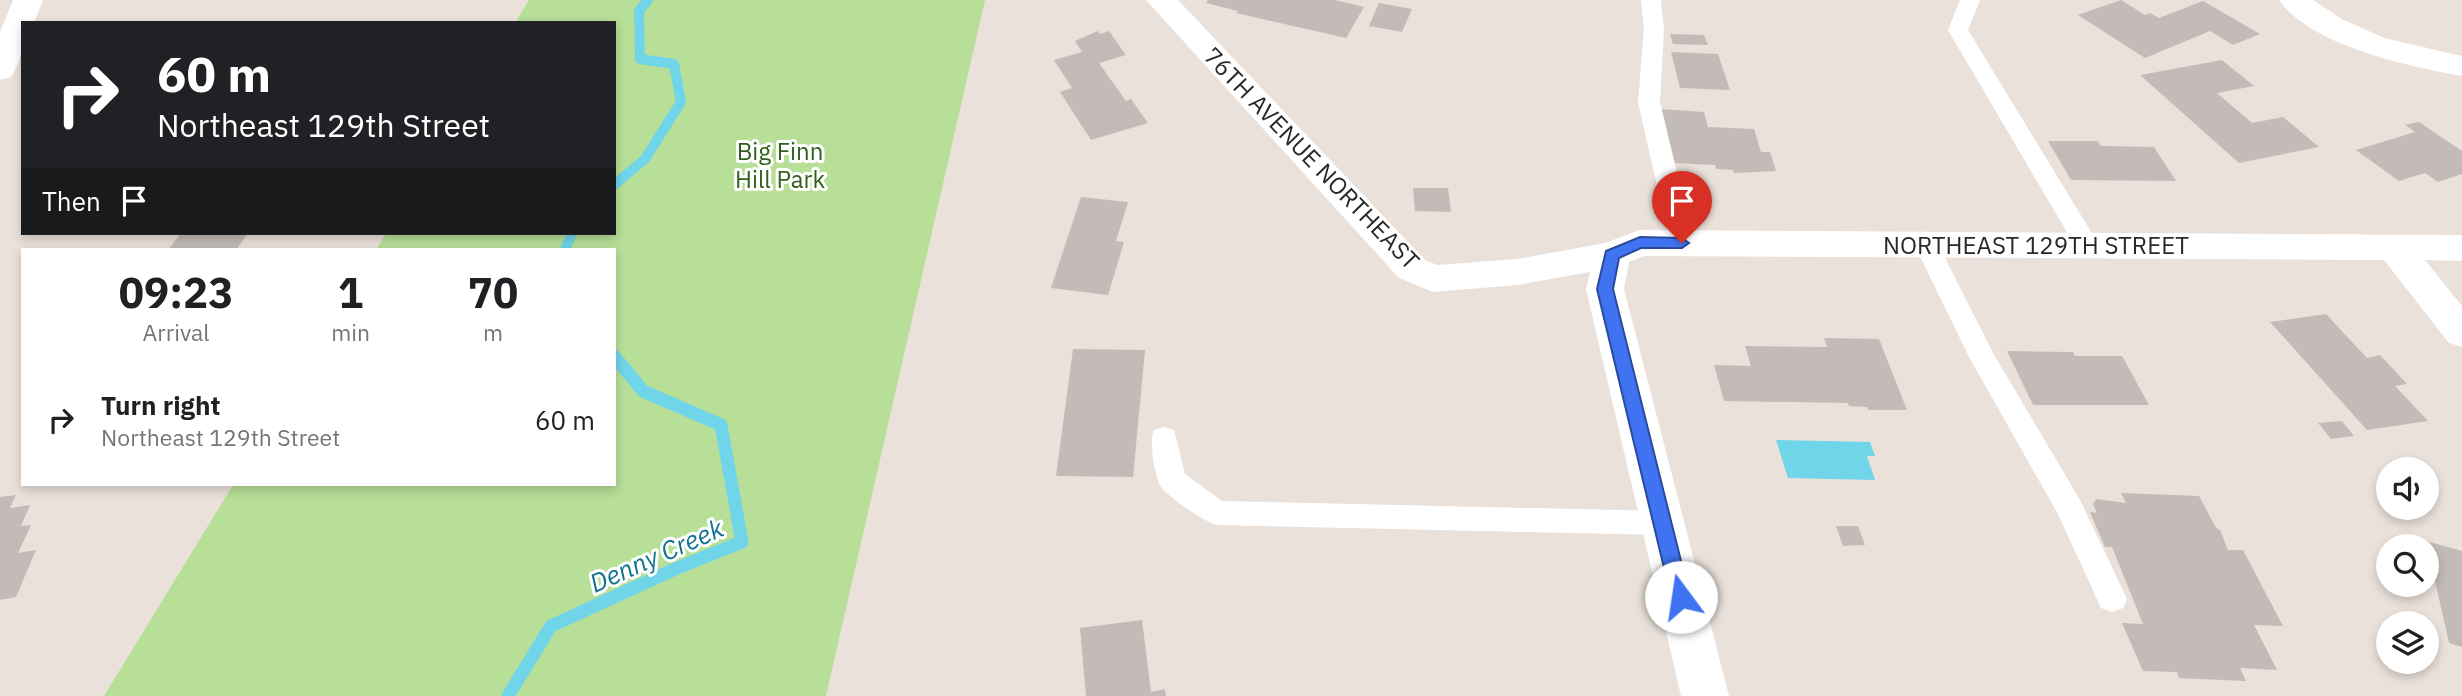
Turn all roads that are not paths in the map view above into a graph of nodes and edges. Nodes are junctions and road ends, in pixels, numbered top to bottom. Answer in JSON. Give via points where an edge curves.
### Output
{"nodes":[{"id":1,"x":28,"y":0,"type":"edge"},
{"id":2,"x":1161,"y":0,"type":"edge"},
{"id":3,"x":1651,"y":0,"type":"edge"},
{"id":4,"x":1970,"y":0,"type":"edge"},
{"id":5,"x":2294,"y":0,"type":"edge"},
{"id":6,"x":2462,"y":66,"type":"edge"},
{"id":7,"x":0,"y":70,"type":"edge"},
{"id":8,"x":1682,"y":243,"type":"junction"},
{"id":9,"x":1926,"y":244,"type":"junction"},
{"id":10,"x":2087,"y":245,"type":"junction"},
{"id":11,"x":2393,"y":246,"type":"junction"},
{"id":12,"x":2462,"y":248,"type":"edge"},
{"id":13,"x":1612,"y":255,"type":"junction"},
{"id":14,"x":2462,"y":333,"type":"edge"},
{"id":15,"x":1164,"y":438,"type":"dead end"},
{"id":16,"x":1662,"y":523,"type":"junction"},
{"id":17,"x":2112,"y":599,"type":"dead end"},
{"id":18,"x":1705,"y":696,"type":"edge"}],
"edges":[{"from":1,"to":7,"type":"street"},
{"from":2,"to":13,"type":"street","name":"76TH AVENUE NORTHEAST","via":[[1412,269],[1433,279],[1517,272]]},
{"from":3,"to":8,"type":"lane","via":[[1654,29],[1649,102]]},
{"from":4,"to":10,"type":"lane","via":[[1958,30]]},
{"from":5,"to":6,"type":"street","via":[[2340,31],[2428,61]]},
{"from":8,"to":9,"type":"street","name":"NORTHEAST 129TH STREET"},
{"from":8,"to":13,"type":"street","name":"NORTHEAST 129TH STREET","via":[[1640,243]]},
{"from":9,"to":10,"type":"street","name":"NORTHEAST 129TH STREET"},
{"from":9,"to":17,"type":"lane","via":[[1982,356],[2070,509]]},
{"from":10,"to":11,"type":"street","name":"NORTHEAST 129TH STREET"},
{"from":11,"to":12,"type":"street","name":"NORTHEAST 129TH STREET"},
{"from":11,"to":14,"type":"street"},
{"from":13,"to":16,"type":"street","via":[[1605,289]]},
{"from":15,"to":16,"type":"lane","via":[[1172,480],[1216,513]]},
{"from":16,"to":18,"type":"street"}]}
